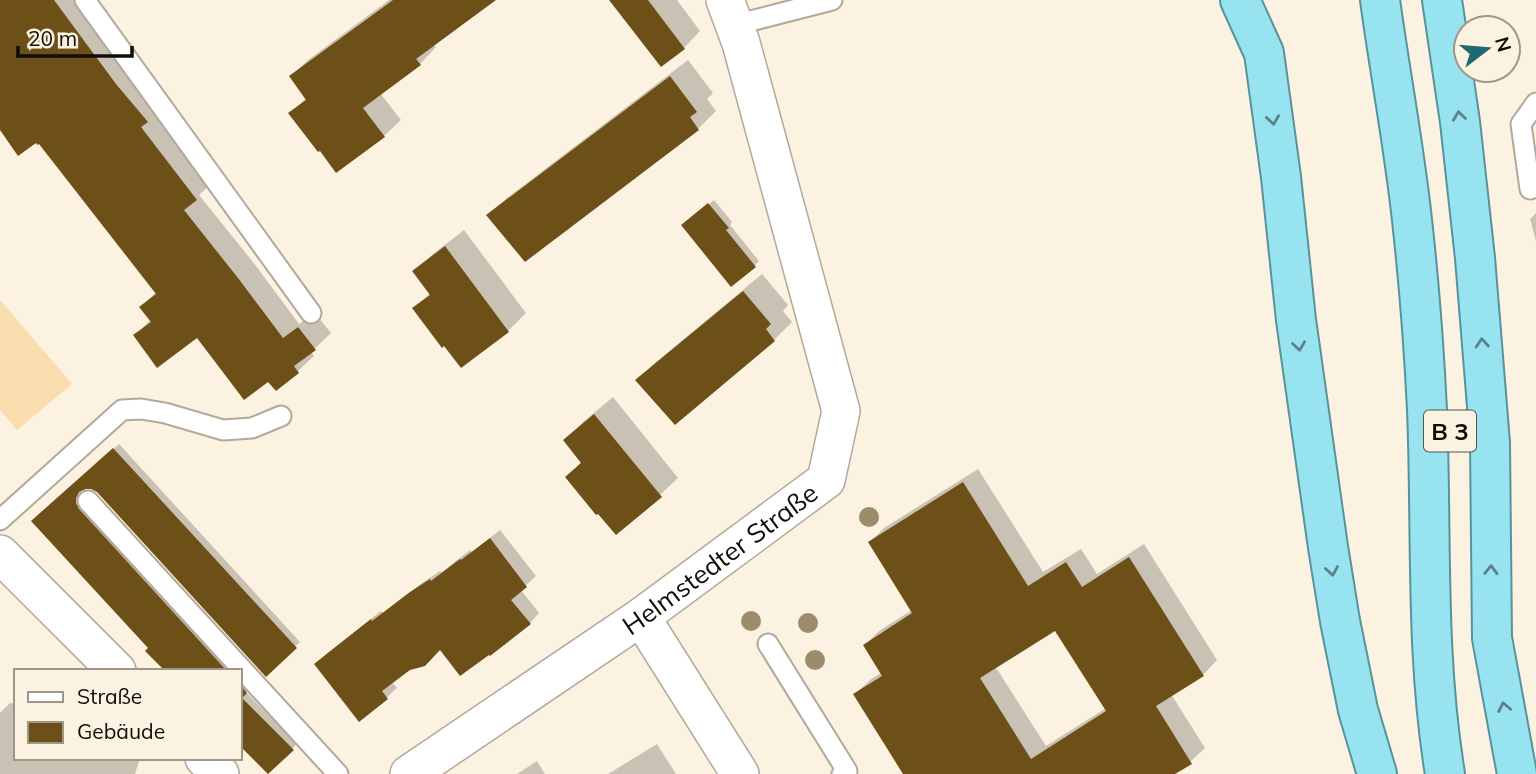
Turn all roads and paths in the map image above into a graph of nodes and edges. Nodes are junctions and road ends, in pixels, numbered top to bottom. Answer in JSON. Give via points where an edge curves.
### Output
{"nodes":[{"id":1,"x":85,"y":0,"type":"edge"},
{"id":2,"x":832,"y":0,"type":"edge"},
{"id":3,"x":1240,"y":0,"type":"edge"},
{"id":4,"x":1380,"y":0,"type":"edge"},
{"id":5,"x":1403,"y":0,"type":"edge"},
{"id":6,"x":1442,"y":0,"type":"edge"},
{"id":7,"x":730,"y":13,"type":"edge"},
{"id":8,"x":1536,"y":103,"type":"edge"},
{"id":9,"x":1536,"y":187,"type":"edge"},
{"id":10,"x":311,"y":313,"type":"dead end"},
{"id":11,"x":281,"y":416,"type":"dead end"},
{"id":12,"x":88,"y":500,"type":"dead end"},
{"id":13,"x":0,"y":520,"type":"edge"},
{"id":14,"x":0,"y":554,"type":"edge"},
{"id":15,"x":641,"y":617,"type":"junction"},
{"id":16,"x":768,"y":644,"type":"dead end"},
{"id":17,"x":1442,"y":648,"type":"junction"},
{"id":18,"x":115,"y":669,"type":"edge"},
{"id":19,"x":206,"y":760,"type":"edge"},
{"id":20,"x":220,"y":774,"type":"edge"},
{"id":21,"x":338,"y":774,"type":"edge"},
{"id":22,"x":409,"y":774,"type":"edge"},
{"id":23,"x":740,"y":774,"type":"edge"},
{"id":24,"x":842,"y":774,"type":"edge"},
{"id":25,"x":1377,"y":774,"type":"edge"},
{"id":26,"x":1445,"y":774,"type":"edge"},
{"id":27,"x":1469,"y":774,"type":"edge"},
{"id":28,"x":1517,"y":774,"type":"edge"}],
"edges":[{"from":1,"to":10,"type":"lane"},
{"from":2,"to":7,"type":"lane"},
{"from":3,"to":25,"type":"highway","one_way":true,"via":[[1264,53],[1332,571],[1358,710]]},
{"from":4,"to":17,"type":"highway","number":"B 3","via":[[1412,218]]},
{"from":5,"to":17,"type":"highway","number":"B 3","via":[[1433,217],[1450,414],[1450,584]]},
{"from":28,"to":6,"type":"highway","one_way":true,"via":[[1492,638],[1490,443],[1474,244]]},
{"from":7,"to":15,"type":"street","name":"Helmstedter Straße","via":[[841,411],[826,480]]},
{"from":8,"to":9,"type":"lane","via":[[1521,124],[1530,189]]},
{"from":11,"to":13,"type":"lane","via":[[252,428],[223,430],[165,413],[122,410]]},
{"from":12,"to":21,"type":"lane"},
{"from":14,"to":18,"type":"street"},
{"from":15,"to":22,"type":"street","name":"Helmstedter Straße"},
{"from":15,"to":23,"type":"street"},
{"from":16,"to":24,"type":"lane","via":[[847,771]]},
{"from":17,"to":26,"type":"highway","number":"B 3","via":[[1438,730]]},
{"from":17,"to":27,"type":"highway","number":"B 3"},
{"from":19,"to":20,"type":"street"}]}
